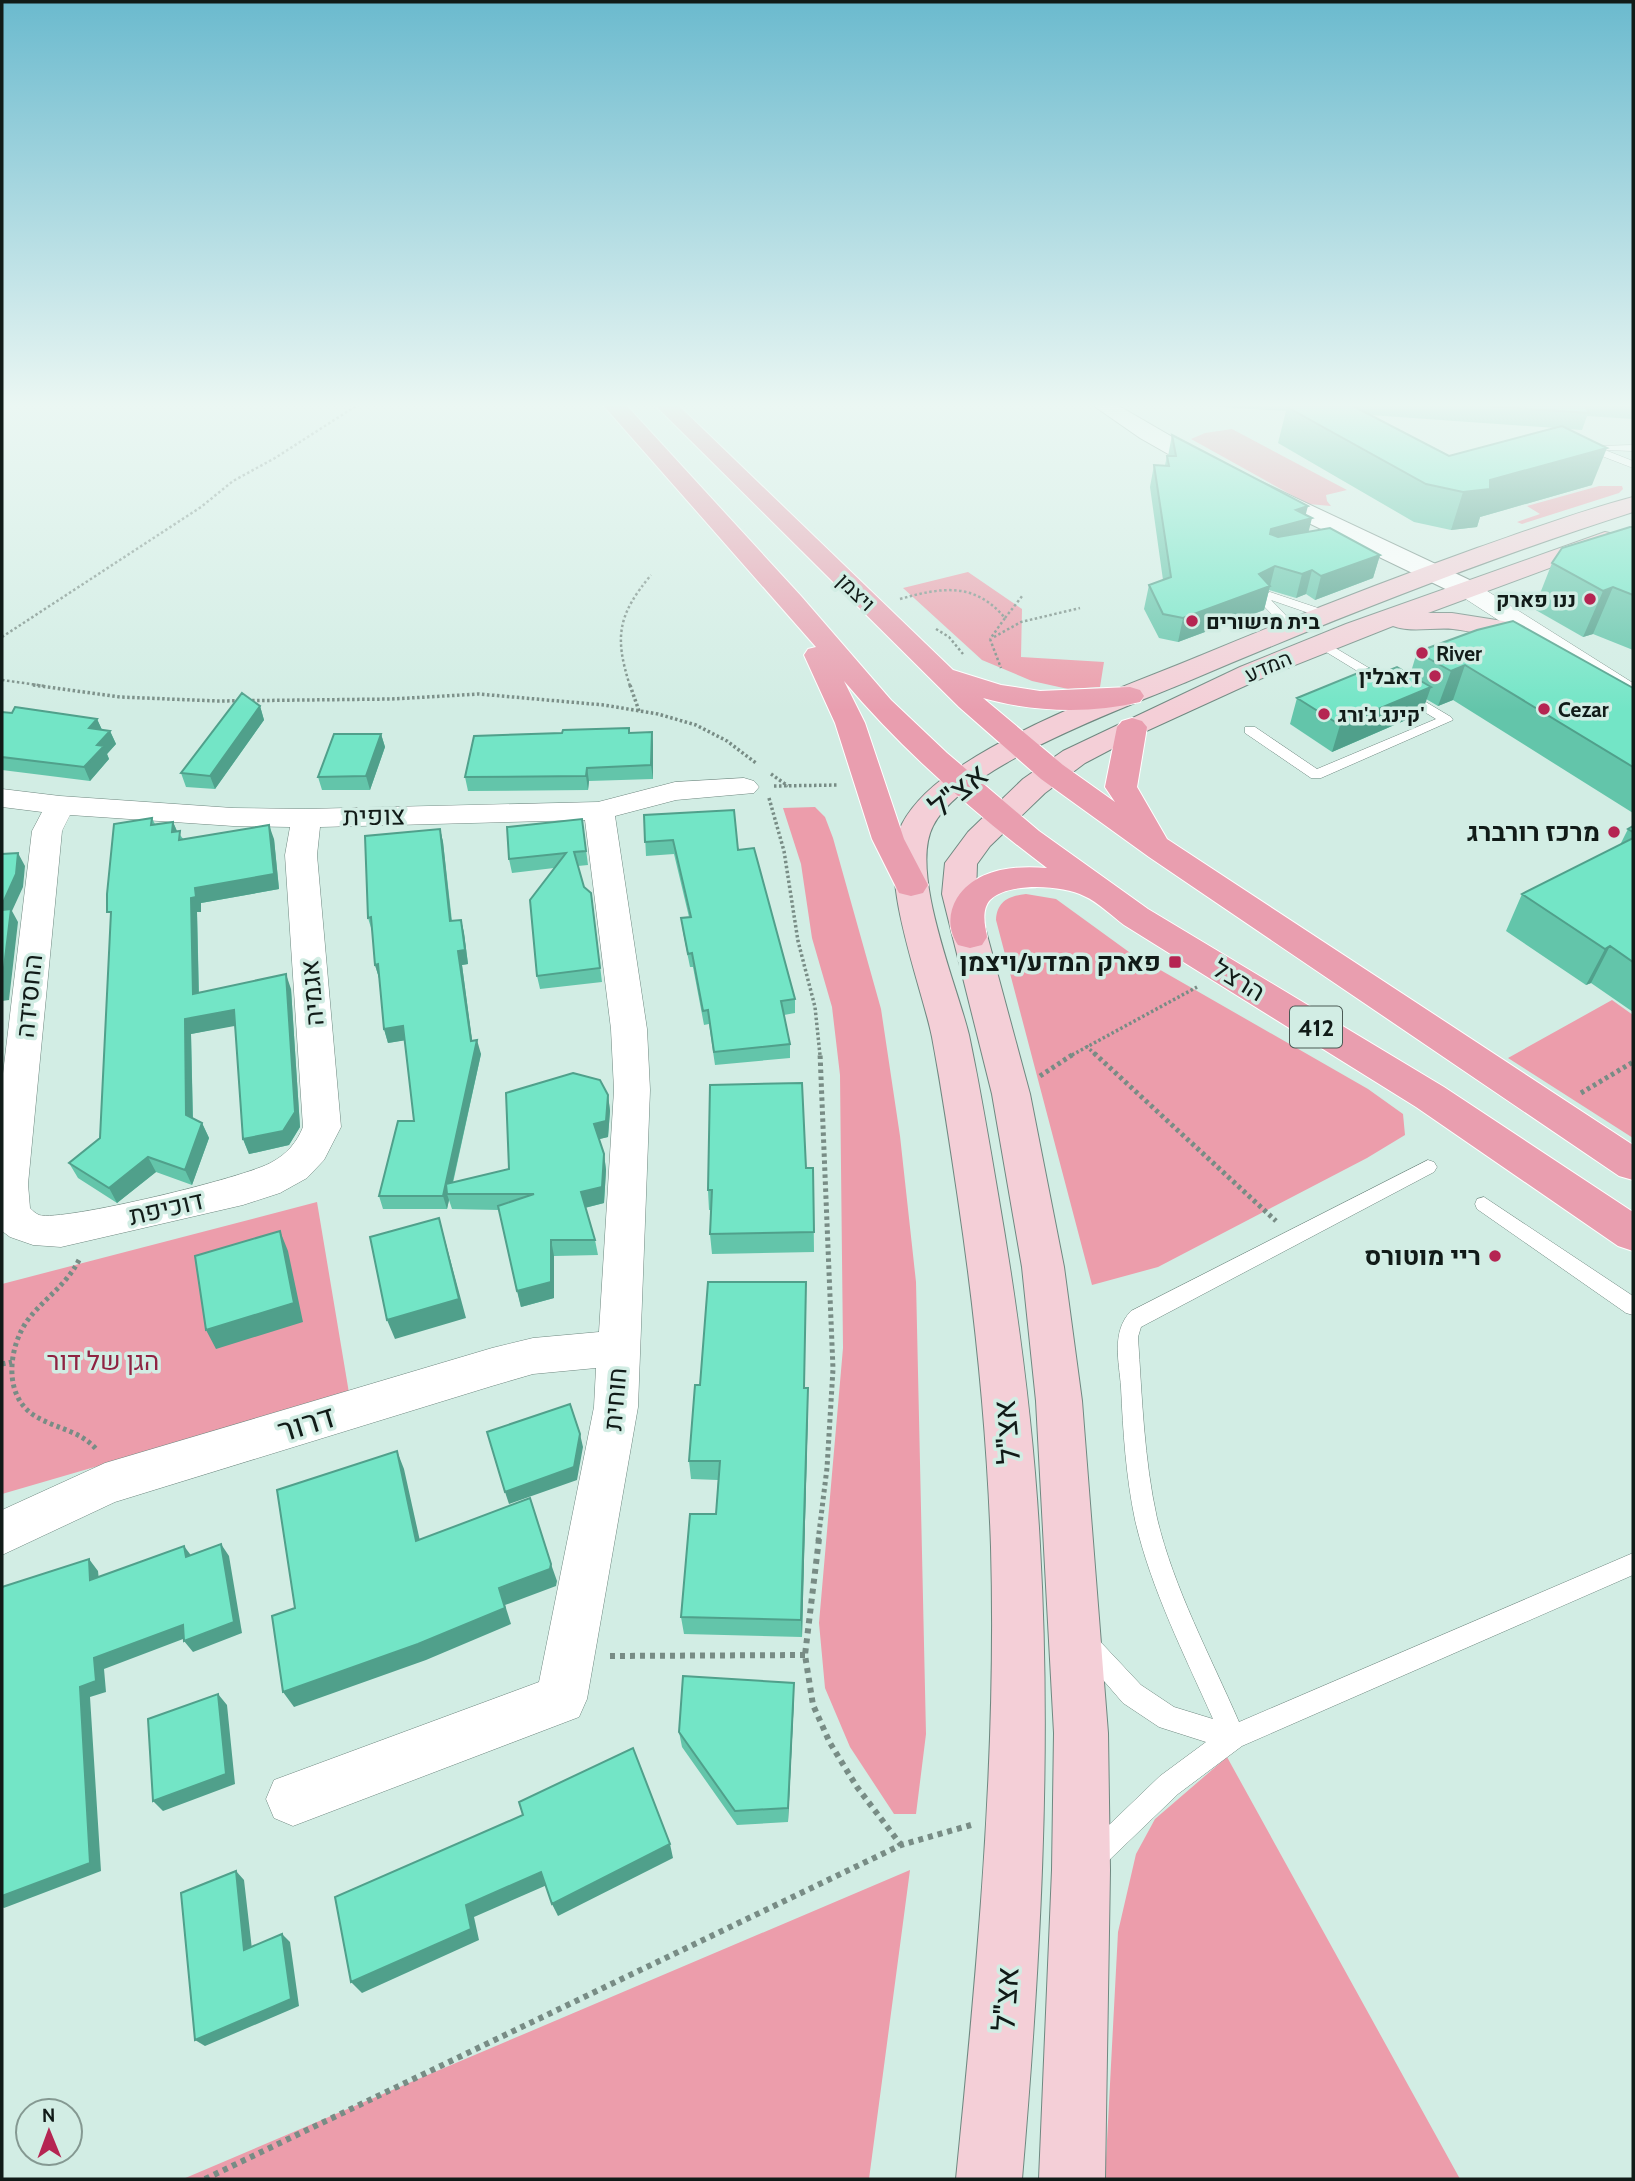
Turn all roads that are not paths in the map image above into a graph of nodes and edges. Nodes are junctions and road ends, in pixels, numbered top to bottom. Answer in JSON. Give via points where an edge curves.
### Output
{"nodes":[{"id":1,"x":707,"y":508,"type":"edge"},
{"id":2,"x":771,"y":508,"type":"edge"},
{"id":3,"x":1286,"y":508,"type":"edge"},
{"id":4,"x":1622,"y":508,"type":"edge"},
{"id":5,"x":1623,"y":533,"type":"edge"},
{"id":6,"x":1337,"y":535,"type":"junction"},
{"id":7,"x":1424,"y":575,"type":"junction"},
{"id":8,"x":1455,"y":594,"type":"junction"},
{"id":9,"x":792,"y":602,"type":"junction"},
{"id":10,"x":1324,"y":614,"type":"junction"},
{"id":11,"x":1292,"y":628,"type":"junction"},
{"id":12,"x":1499,"y":628,"type":"junction"},
{"id":13,"x":1356,"y":630,"type":"junction"},
{"id":14,"x":1322,"y":644,"type":"junction"},
{"id":15,"x":1575,"y":660,"type":"junction"},
{"id":16,"x":938,"y":670,"type":"junction"},
{"id":17,"x":1633,"y":695,"type":"edge"},
{"id":18,"x":1130,"y":696,"type":"junction"},
{"id":19,"x":1132,"y":727,"type":"junction"},
{"id":20,"x":1250,"y":730,"type":"dead end"},
{"id":21,"x":1018,"y":745,"type":"junction"},
{"id":22,"x":1052,"y":772,"type":"junction"},
{"id":23,"x":756,"y":774,"type":"road end"},
{"id":24,"x":960,"y":781,"type":"junction"},
{"id":25,"x":2,"y":798,"type":"edge"},
{"id":26,"x":60,"y":805,"type":"junction"},
{"id":27,"x":599,"y":811,"type":"junction"},
{"id":28,"x":1004,"y":816,"type":"junction"},
{"id":29,"x":306,"y":818,"type":"junction"},
{"id":30,"x":1161,"y":850,"type":"junction"},
{"id":31,"x":911,"y":885,"type":"junction"},
{"id":32,"x":1092,"y":887,"type":"junction"},
{"id":33,"x":970,"y":937,"type":"junction"},
{"id":34,"x":301,"y":1162,"type":"joint"},
{"id":35,"x":1633,"y":1165,"type":"edge"},
{"id":36,"x":1428,"y":1167,"type":"dead end"},
{"id":37,"x":1484,"y":1204,"type":"dead end"},
{"id":38,"x":24,"y":1227,"type":"joint"},
{"id":39,"x":1633,"y":1234,"type":"edge"},
{"id":40,"x":1633,"y":1307,"type":"edge"},
{"id":41,"x":620,"y":1348,"type":"junction"},
{"id":42,"x":2,"y":1533,"type":"edge"},
{"id":43,"x":1633,"y":1564,"type":"edge"},
{"id":44,"x":1076,"y":1632,"type":"junction"},
{"id":45,"x":1233,"y":1737,"type":"junction"},
{"id":46,"x":293,"y":1799,"type":"dead end"},
{"id":47,"x":1081,"y":1870,"type":"junction"},
{"id":48,"x":989,"y":2179,"type":"edge"},
{"id":49,"x":1072,"y":2179,"type":"edge"}],
"edges":[{"from":1,"to":9,"type":"main road","number":"412"},
{"from":2,"to":16,"type":"main road","name":"ויצמן","number":"412"},
{"from":3,"to":6,"type":"street"},
{"from":4,"to":7,"type":"main road","name":"המדע"},
{"from":5,"to":8,"type":"main road","name":"המדע"},
{"from":6,"to":7,"type":"street"},
{"from":6,"to":7,"type":"street"},
{"from":7,"to":8,"type":"street"},
{"from":7,"to":10,"type":"main road","name":"המדע"},
{"from":8,"to":12,"type":"street"},
{"from":8,"to":13,"type":"main road","name":"המדע"},
{"from":8,"to":15,"type":"street"},
{"from":9,"to":24,"type":"main road","number":"412","via":[[881,706]]},
{"from":9,"to":31,"type":"main road","via":[[850,723],[888,839]]},
{"from":10,"to":11,"type":"main road","name":"המדע"},
{"from":10,"to":11,"type":"lane","via":[[1266,597]]},
{"from":11,"to":18,"type":"main road","name":"המדע"},
{"from":12,"to":13,"type":"main road","via":[[1410,621]]},
{"from":12,"to":15,"type":"street"},
{"from":13,"to":14,"type":"main road","name":"המדע"},
{"from":14,"to":19,"type":"main road","name":"המדע"},
{"from":14,"to":20,"type":"lane","via":[[1446,720],[1316,775]]},
{"from":15,"to":17,"type":"street"},
{"from":16,"to":18,"type":"main road","via":[[986,690],[1033,700]]},
{"from":16,"to":21,"type":"main road","name":"ויצמן","number":"412"},
{"from":18,"to":21,"type":"main road","name":"המדע"},
{"from":19,"to":22,"type":"main road","name":"המדע"},
{"from":19,"to":30,"type":"main road","via":[[1121,787]]},
{"from":21,"to":22,"type":"main road","name":"ויצמן","number":"412"},
{"from":21,"to":24,"type":"main road","name":"אצ\"ל"},
{"from":22,"to":28,"type":"main road","name":"המדע"},
{"from":22,"to":30,"type":"main road","number":"412"},
{"from":23,"to":27,"type":"street","name":"צופית"},
{"from":24,"to":28,"type":"main road","name":"הרצל","number":"412"},
{"from":24,"to":31,"type":"main road","name":"אצ\"ל","via":[[937,800],[915,830],[910,844]]},
{"from":25,"to":26,"type":"street","name":"צופית"},
{"from":26,"to":29,"type":"street","name":"צופית"},
{"from":26,"to":38,"type":"street","name":"החסידה","via":[[47,831],[9,1184],[10,1210]]},
{"from":27,"to":29,"type":"street","name":"צופית"},
{"from":27,"to":41,"type":"street","name":"חוחית","via":[[629,1029],[632,1090]]},
{"from":28,"to":32,"type":"main road","name":"הרצל","number":"412"},
{"from":28,"to":33,"type":"main road","name":"אצ\"ל","via":[[961,863],[959,894]]},
{"from":29,"to":34,"type":"street","name":"אגמיה","via":[[301,855],[322,1127],[315,1147]]},
{"from":30,"to":35,"type":"main road","number":"412"},
{"from":31,"to":48,"type":"main road","name":"אצ\"ל","via":[[956,1064],[984,1237],[1013,1510],[1016,1812]]},
{"from":32,"to":33,"type":"main road","via":[[1052,878],[1022,877],[993,883],[977,893],[970,905]]},
{"from":32,"to":39,"type":"main road","name":"הרצל","number":"412","via":[[1430,1097]]},
{"from":33,"to":44,"type":"main road","name":"אצ\"ל","via":[[1011,1094],[1052,1327]]},
{"from":34,"to":38,"type":"street","name":"דוכיפת","via":[[249,1188],[90,1226],[58,1231]]},
{"from":36,"to":45,"type":"lane","via":[[1132,1323],[1128,1337],[1142,1490],[1153,1543]]},
{"from":37,"to":40,"type":"lane"},
{"from":41,"to":42,"type":"street","name":"דרור","via":[[533,1356],[492,1367],[105,1484]]},
{"from":41,"to":46,"type":"street","name":"חוחית","via":[[610,1448],[561,1699]]},
{"from":43,"to":45,"type":"lane"},
{"from":44,"to":45,"type":"lane","via":[[1132,1694],[1168,1718]]},
{"from":44,"to":47,"type":"main road","name":"אצ\"ל"},
{"from":45,"to":47,"type":"lane","via":[[1168,1785]]},
{"from":47,"to":49,"type":"main road","name":"אצ\"ל"}]}
